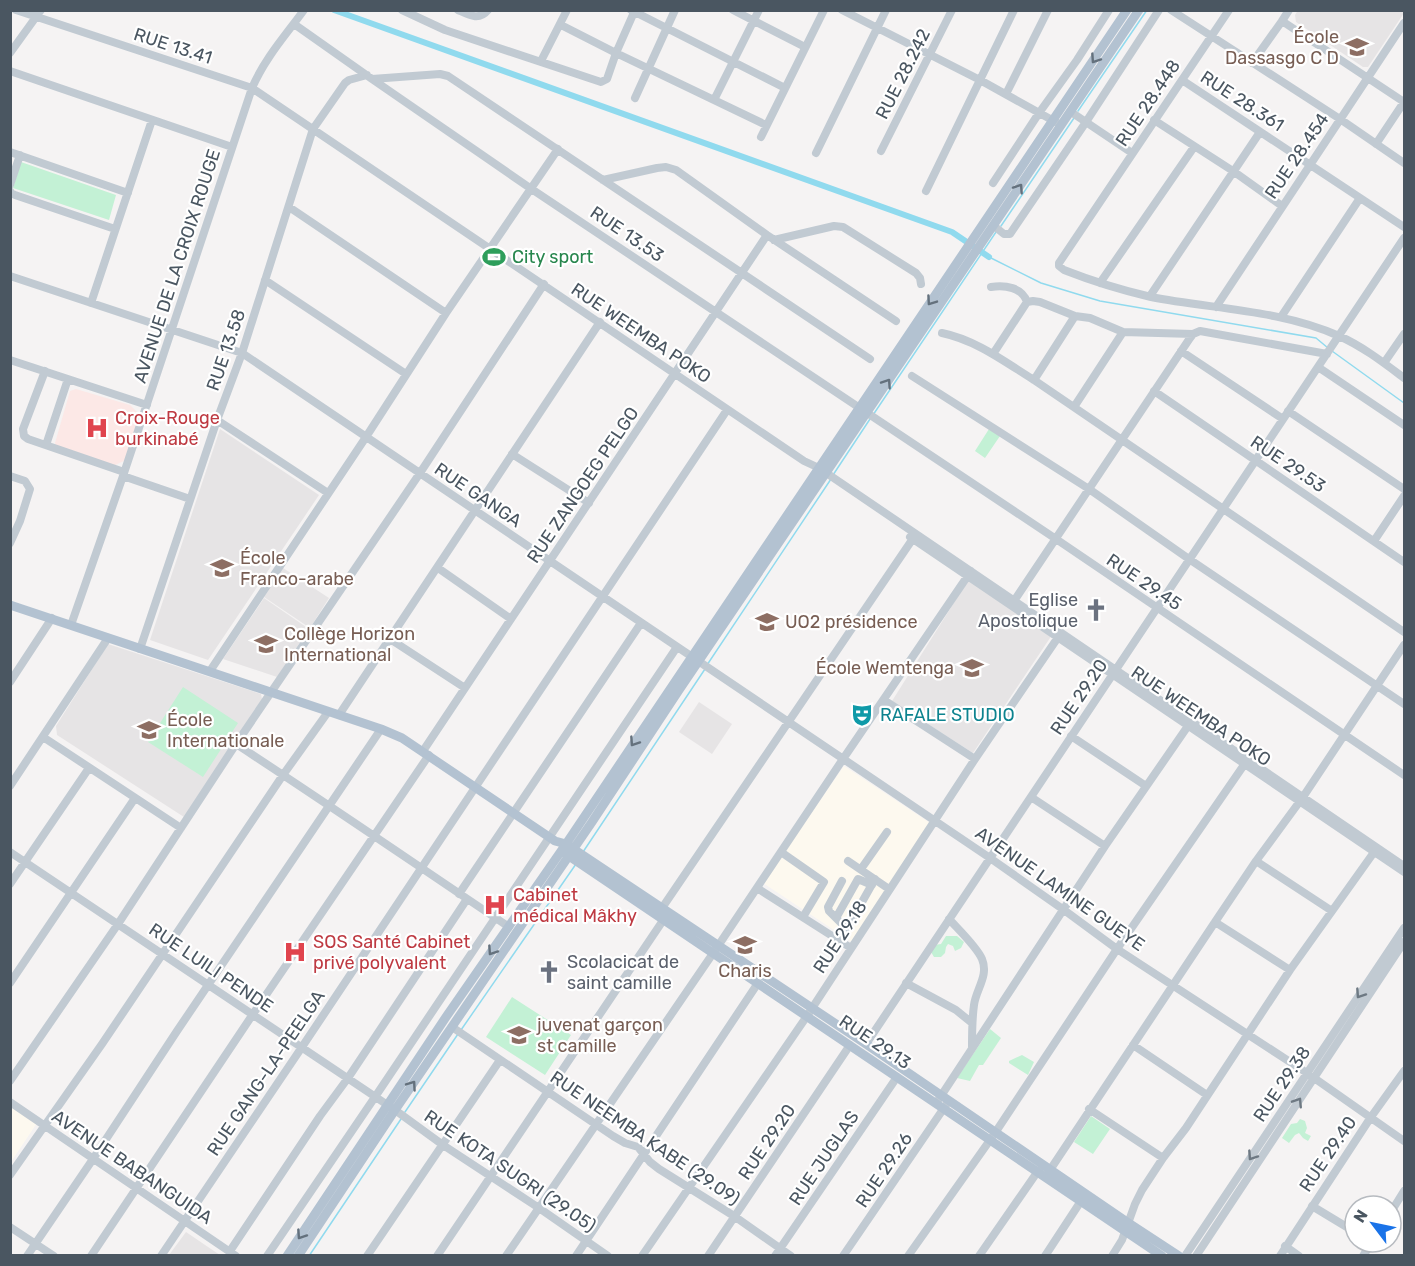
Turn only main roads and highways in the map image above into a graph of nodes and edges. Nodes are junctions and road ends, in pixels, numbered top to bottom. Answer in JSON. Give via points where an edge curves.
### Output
{"nodes":[{"id":1,"x":1127,"y":10,"type":"edge"},
{"id":2,"x":1139,"y":10,"type":"edge"},
{"id":3,"x":1057,"y":123,"type":"junction"},
{"id":4,"x":982,"y":234,"type":"junction"},
{"id":5,"x":10,"y":605,"type":"edge"},
{"id":6,"x":567,"y":850,"type":"junction"},
{"id":7,"x":716,"y":949,"type":"junction"},
{"id":8,"x":809,"y":1012,"type":"junction"},
{"id":9,"x":942,"y":1102,"type":"junction"},
{"id":10,"x":391,"y":1107,"type":"junction"},
{"id":11,"x":993,"y":1137,"type":"junction"},
{"id":12,"x":1126,"y":1226,"type":"junction"},
{"id":13,"x":287,"y":1256,"type":"edge"},
{"id":14,"x":298,"y":1256,"type":"edge"},
{"id":15,"x":1162,"y":1256,"type":"edge"},
{"id":16,"x":1179,"y":1256,"type":"edge"}],
"edges":[{"from":1,"to":3,"type":"main road","one_way":true},
{"from":2,"to":3,"type":"main road","via":[[1071,112]]},
{"from":3,"to":4,"type":"main road"},
{"from":4,"to":3,"type":"main road","one_way":true,"via":[[994,226]]},
{"from":4,"to":6,"type":"main road"},
{"from":5,"to":6,"type":"main road","via":[[392,732]]},
{"from":6,"to":7,"type":"main road"},
{"from":6,"to":10,"type":"main road","one_way":true,"via":[[509,927]]},
{"from":10,"to":6,"type":"main road","one_way":true,"via":[[452,1027]]},
{"from":7,"to":8,"type":"main road"},
{"from":7,"to":8,"type":"main road","name":"RUE 29.13","via":[[758,983]]},
{"from":8,"to":9,"type":"main road","name":"RUE 29.13","via":[[897,1077]]},
{"from":8,"to":9,"type":"main road","via":[[866,1044]]},
{"from":9,"to":11,"type":"main road"},
{"from":10,"to":13,"type":"main road","one_way":true},
{"from":10,"to":14,"type":"main road"},
{"from":11,"to":12,"type":"main road","via":[[1050,1170]]},
{"from":11,"to":12,"type":"main road","via":[[1081,1201]]},
{"from":12,"to":15,"type":"main road"},
{"from":12,"to":16,"type":"main road"}]}
